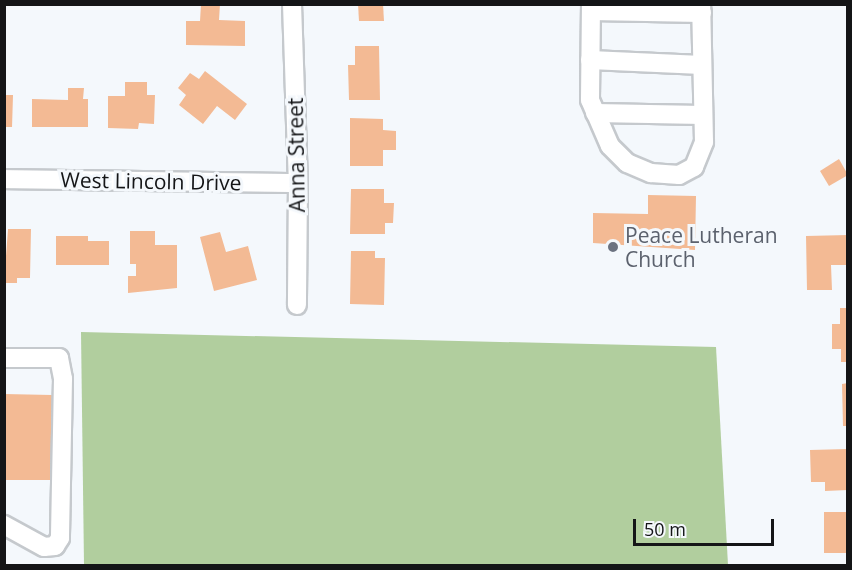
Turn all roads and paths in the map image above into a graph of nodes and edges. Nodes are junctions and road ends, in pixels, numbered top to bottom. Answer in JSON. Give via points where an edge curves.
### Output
{"nodes":[{"id":1,"x":292,"y":4,"type":"edge"},
{"id":2,"x":591,"y":8,"type":"edge"},
{"id":3,"x":701,"y":9,"type":"edge"},
{"id":4,"x":590,"y":60,"type":"junction"},
{"id":5,"x":702,"y":64,"type":"junction"},
{"id":6,"x":595,"y":113,"type":"junction"},
{"id":7,"x":704,"y":115,"type":"junction"},
{"id":8,"x":4,"y":179,"type":"edge"},
{"id":9,"x":298,"y":183,"type":"junction"},
{"id":10,"x":297,"y":305,"type":"dead end"},
{"id":11,"x":4,"y":358,"type":"edge"},
{"id":12,"x":4,"y":525,"type":"edge"}],
"edges":[{"from":1,"to":9,"type":"street","name":"Anna Street"},
{"from":2,"to":3,"type":"street"},
{"from":2,"to":4,"type":"street"},
{"from":3,"to":5,"type":"street"},
{"from":4,"to":5,"type":"street"},
{"from":4,"to":6,"type":"street","via":[[590,100]]},
{"from":5,"to":7,"type":"street"},
{"from":6,"to":7,"type":"street"},
{"from":6,"to":7,"type":"street","via":[[610,146],[627,163],[651,173],[679,175],[694,166],[704,142]]},
{"from":8,"to":9,"type":"street","name":"West Lincoln Drive"},
{"from":9,"to":10,"type":"street","name":"Anna Street"},
{"from":11,"to":12,"type":"street","via":[[58,358],[63,367],[63,390],[60,538],[55,546],[44,548]]}]}
